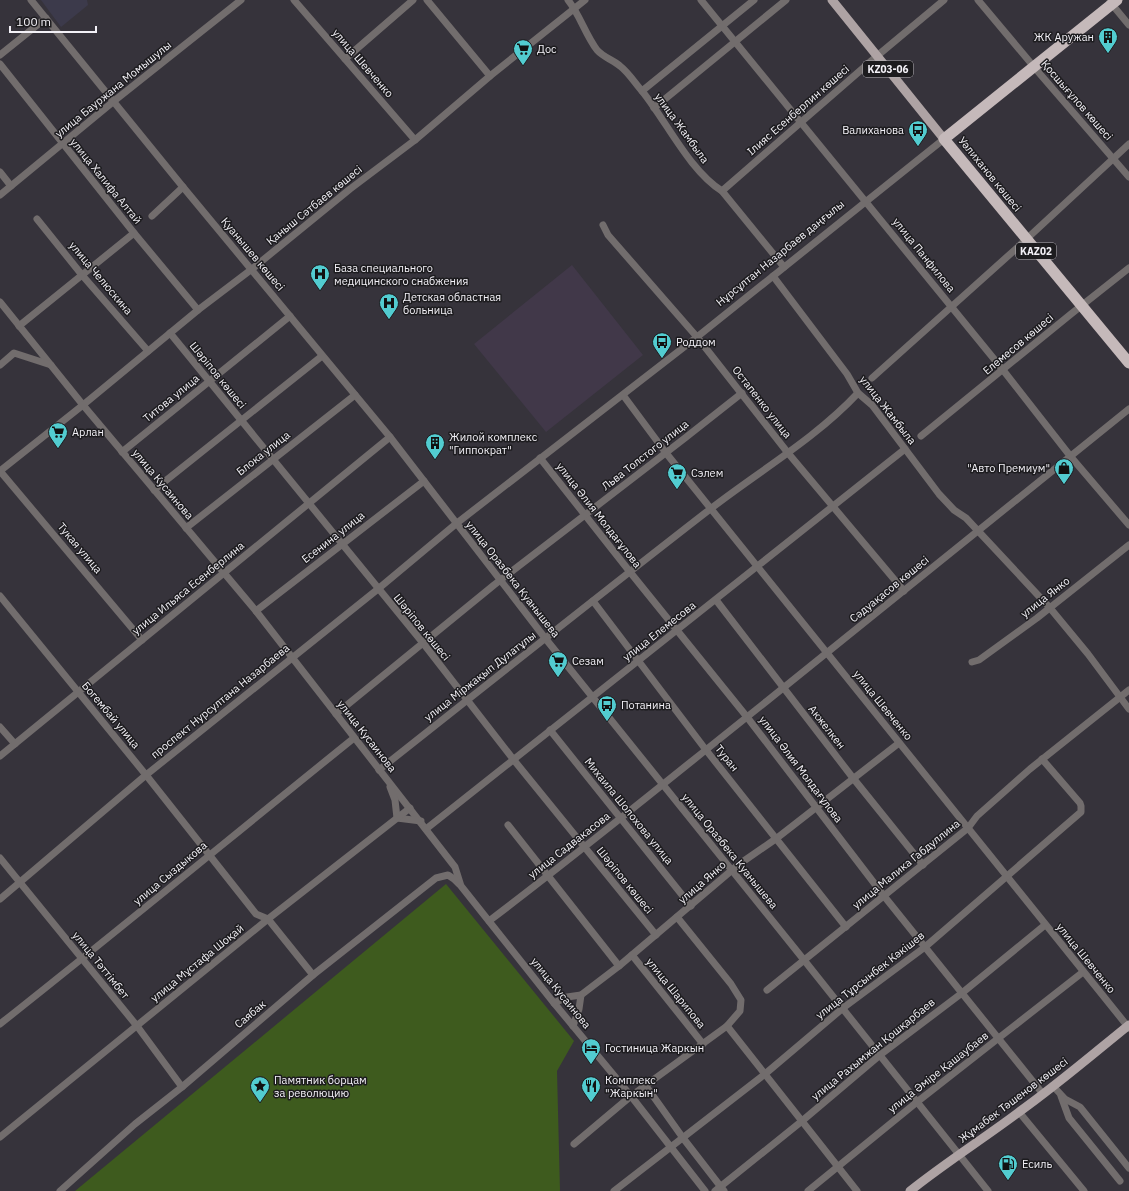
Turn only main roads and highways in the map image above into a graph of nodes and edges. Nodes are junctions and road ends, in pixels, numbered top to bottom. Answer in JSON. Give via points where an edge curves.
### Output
{"nodes":[{"id":1,"x":832,"y":0,"type":"edge"},
{"id":2,"x":1113,"y":1,"type":"edge"},
{"id":3,"x":944,"y":139,"type":"junction"},
{"id":4,"x":1129,"y":363,"type":"edge"},
{"id":5,"x":1128,"y":1027,"type":"edge"},
{"id":6,"x":910,"y":1191,"type":"edge"}],
"edges":[{"from":1,"to":3,"type":"main road","name":"Уәлиханов көшесі","number":"KZ03-06"},
{"from":2,"to":3,"type":"highway","name":"Нұрсұлтан Назарбаев даңғылы"},
{"from":3,"to":4,"type":"highway","name":"Уәлиханов көшесі","number":"KАZ02"},
{"from":5,"to":6,"type":"main road","name":"Жұмабек Тәшенов көшесі","via":[[1043,1094]]}]}
